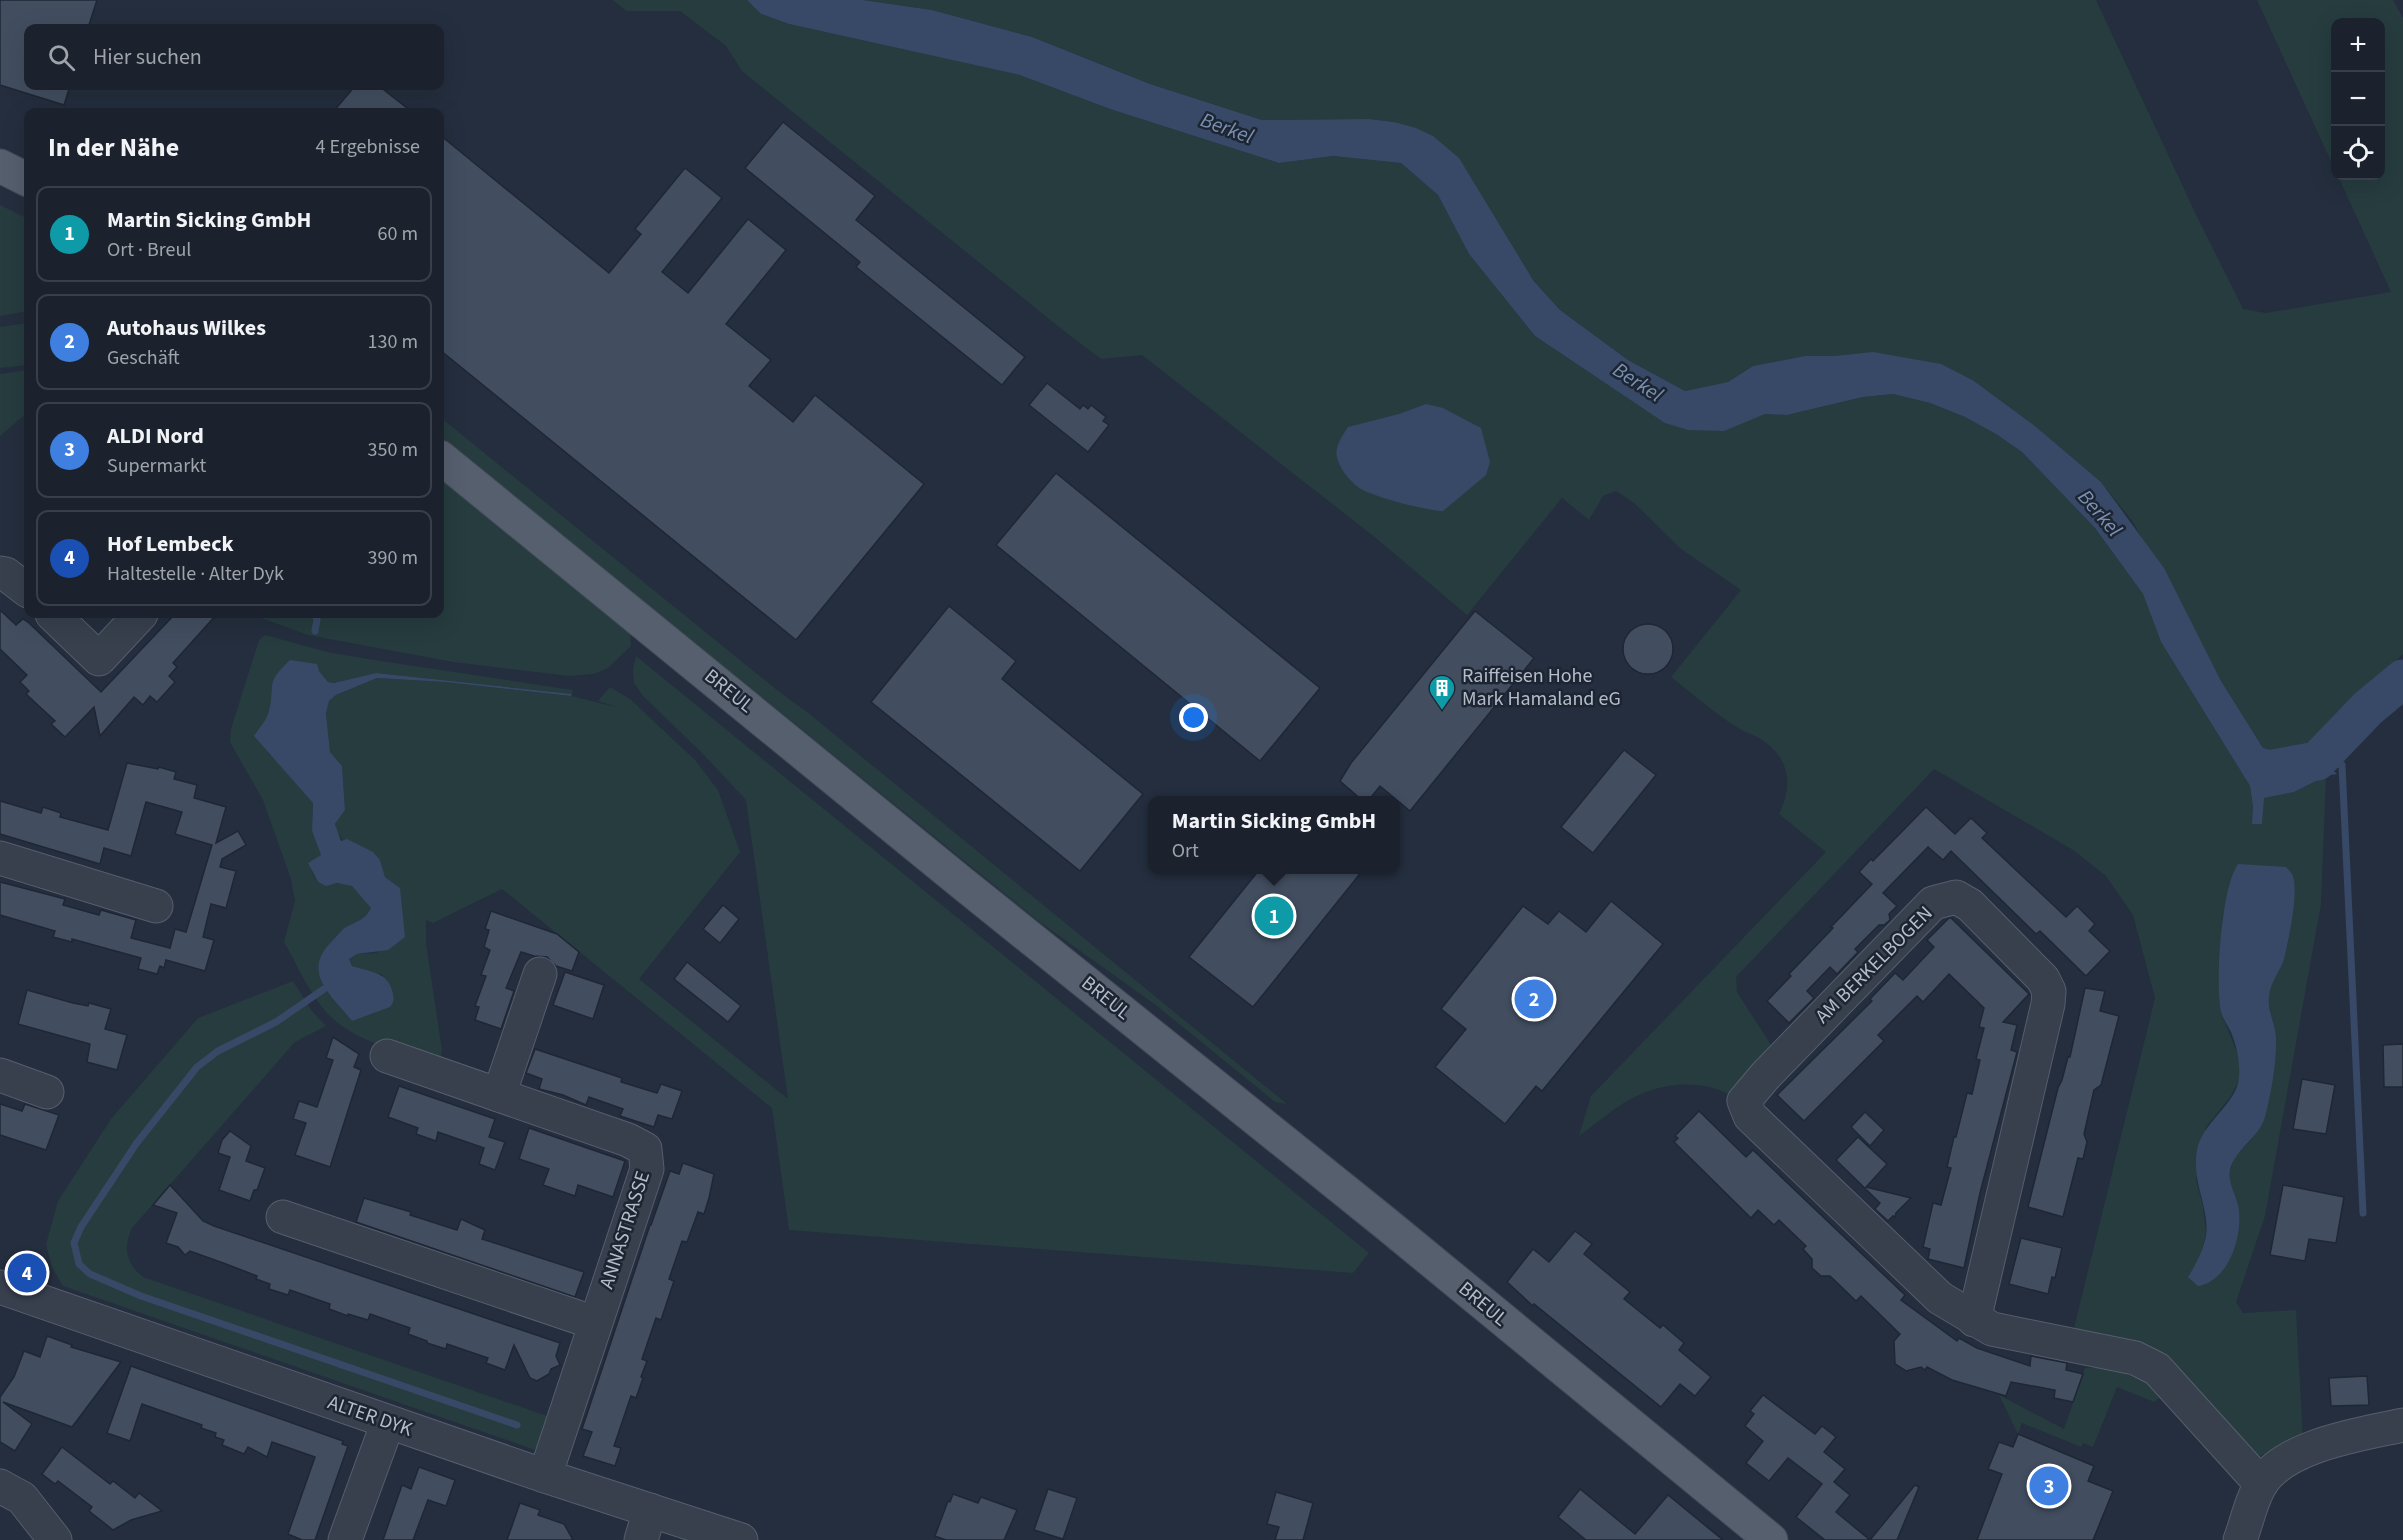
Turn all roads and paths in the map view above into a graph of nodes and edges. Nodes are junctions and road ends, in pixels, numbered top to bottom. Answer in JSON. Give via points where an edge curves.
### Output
{"nodes":[{"id":1,"x":0,"y":166,"type":"edge"},
{"id":2,"x":24,"y":178,"type":"edge"},
{"id":3,"x":444,"y":460,"type":"edge"},
{"id":4,"x":0,"y":573,"type":"edge"},
{"id":5,"x":24,"y":588,"type":"edge"},
{"id":6,"x":56,"y":618,"type":"edge"},
{"id":7,"x":137,"y":618,"type":"edge"},
{"id":8,"x":0,"y":858,"type":"edge"},
{"id":9,"x":156,"y":906,"type":"dead end"},
{"id":10,"x":540,"y":974,"type":"dead end"},
{"id":11,"x":387,"y":1056,"type":"dead end"},
{"id":12,"x":0,"y":1075,"type":"edge"},
{"id":13,"x":47,"y":1092,"type":"dead end"},
{"id":14,"x":499,"y":1095,"type":"junction"},
{"id":15,"x":283,"y":1217,"type":"dead end"},
{"id":16,"x":0,"y":1287,"type":"edge"},
{"id":17,"x":1974,"y":1320,"type":"junction"},
{"id":18,"x":595,"y":1323,"type":"junction"},
{"id":19,"x":388,"y":1422,"type":"junction"},
{"id":20,"x":2403,"y":1425,"type":"edge"},
{"id":21,"x":545,"y":1476,"type":"junction"},
{"id":22,"x":2261,"y":1484,"type":"junction"},
{"id":23,"x":0,"y":1486,"type":"edge"},
{"id":24,"x":646,"y":1525,"type":"edge"},
{"id":25,"x":55,"y":1540,"type":"edge"},
{"id":26,"x":345,"y":1540,"type":"edge"},
{"id":27,"x":741,"y":1540,"type":"edge"},
{"id":28,"x":1771,"y":1540,"type":"edge"},
{"id":29,"x":2240,"y":1540,"type":"edge"}],
"edges":[{"from":1,"to":2,"type":"main road"},
{"from":3,"to":28,"type":"main road","name":"BREUL","via":[[1384,1221]]},
{"from":4,"to":5,"type":"street"},
{"from":6,"to":7,"type":"street","via":[[99,659]]},
{"from":8,"to":9,"type":"street"},
{"from":10,"to":14,"type":"street"},
{"from":11,"to":14,"type":"street","name":"ANNASTRASSE"},
{"from":12,"to":13,"type":"street"},
{"from":14,"to":18,"type":"street","name":"ANNASTRASSE","via":[[645,1149],[647,1169]]},
{"from":15,"to":18,"type":"street"},
{"from":16,"to":19,"type":"street","name":"ALTER DYK"},
{"from":17,"to":17,"type":"street","name":"AM BERKELBOGEN","via":[[1941,1298],[1750,1116],[1744,1101],[1933,903],[1956,897],[1978,913],[2043,979],[2049,991]]},
{"from":17,"to":22,"type":"street","name":"AM BERKELBOGEN","via":[[1992,1329],[2135,1358],[2157,1369]]},
{"from":18,"to":21,"type":"street","name":"ANNASTRASSE"},
{"from":19,"to":21,"type":"street","name":"ALTER DYK"},
{"from":19,"to":26,"type":"street"},
{"from":20,"to":22,"type":"street","via":[[2335,1440],[2292,1458]]},
{"from":21,"to":24,"type":"street","name":"ALTER DYK"},
{"from":22,"to":29,"type":"street"},
{"from":23,"to":25,"type":"street","via":[[22,1498]]},
{"from":24,"to":27,"type":"street","name":"ALTER DYK"}]}
